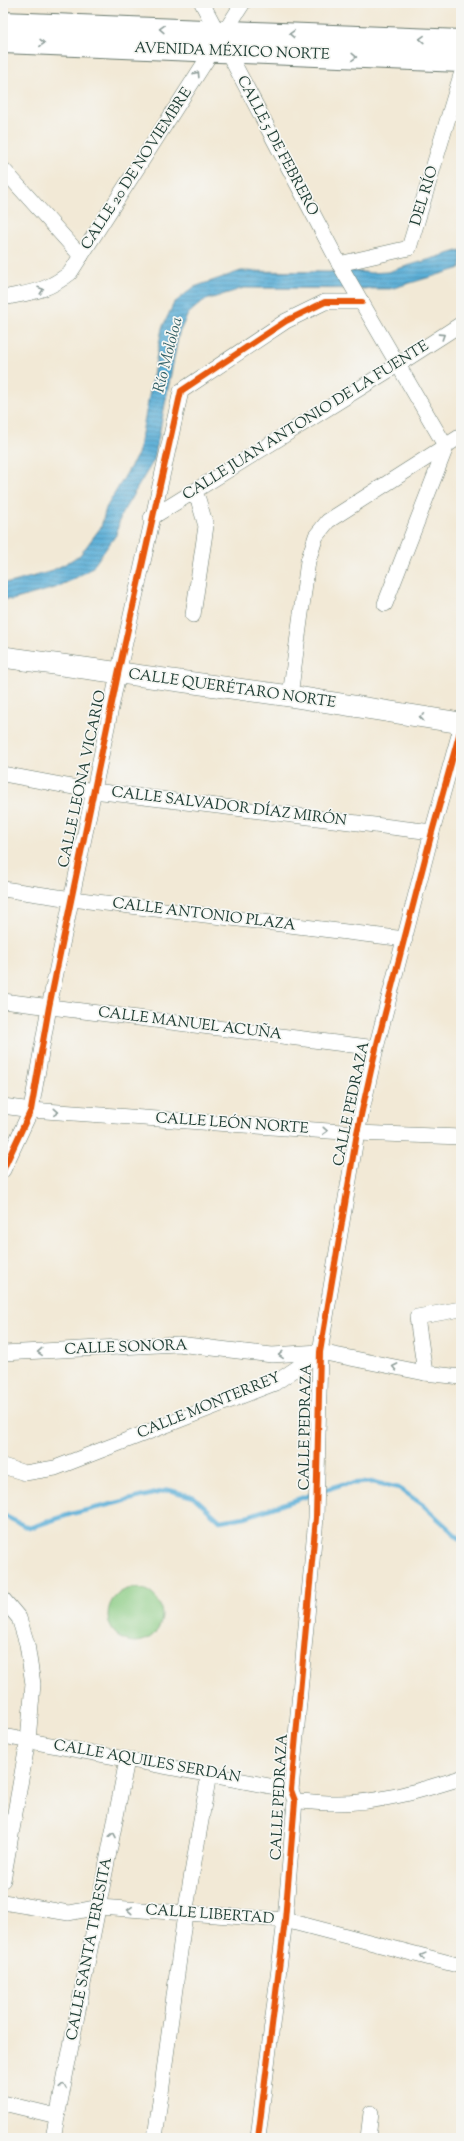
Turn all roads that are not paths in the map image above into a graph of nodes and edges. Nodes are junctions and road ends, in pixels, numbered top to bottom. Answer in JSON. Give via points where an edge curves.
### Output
{"nodes":[{"id":1,"x":202,"y":3,"type":"edge"},
{"id":2,"x":243,"y":3,"type":"edge"},
{"id":3,"x":3,"y":23,"type":"edge"},
{"id":4,"x":220,"y":40,"type":"junction"},
{"id":5,"x":461,"y":41,"type":"edge"},
{"id":6,"x":3,"y":42,"type":"edge"},
{"id":7,"x":461,"y":61,"type":"edge"},
{"id":8,"x":461,"y":75,"type":"edge"},
{"id":9,"x":3,"y":169,"type":"edge"},
{"id":10,"x":81,"y":256,"type":"junction"},
{"id":11,"x":340,"y":265,"type":"junction"},
{"id":12,"x":3,"y":298,"type":"edge"},
{"id":13,"x":361,"y":300,"type":"junction"},
{"id":14,"x":461,"y":324,"type":"edge"},
{"id":15,"x":399,"y":364,"type":"junction"},
{"id":16,"x":461,"y":436,"type":"edge"},
{"id":17,"x":446,"y":447,"type":"junction"},
{"id":18,"x":189,"y":494,"type":"junction"},
{"id":19,"x":151,"y":518,"type":"junction"},
{"id":20,"x":385,"y":604,"type":"dead end"},
{"id":21,"x":193,"y":615,"type":"dead end"},
{"id":22,"x":3,"y":657,"type":"edge"},
{"id":23,"x":118,"y":674,"type":"junction"},
{"id":24,"x":290,"y":696,"type":"junction"},
{"id":25,"x":461,"y":723,"type":"edge"},
{"id":26,"x":461,"y":728,"type":"edge"},
{"id":27,"x":3,"y":774,"type":"edge"},
{"id":28,"x":94,"y":791,"type":"junction"},
{"id":29,"x":432,"y":832,"type":"junction"},
{"id":30,"x":3,"y":889,"type":"edge"},
{"id":31,"x":72,"y":899,"type":"junction"},
{"id":32,"x":405,"y":939,"type":"junction"},
{"id":33,"x":3,"y":1001,"type":"edge"},
{"id":34,"x":49,"y":1007,"type":"junction"},
{"id":35,"x":376,"y":1048,"type":"junction"},
{"id":36,"x":3,"y":1106,"type":"edge"},
{"id":37,"x":30,"y":1110,"type":"junction"},
{"id":38,"x":357,"y":1133,"type":"junction"},
{"id":39,"x":461,"y":1137,"type":"edge"},
{"id":40,"x":3,"y":1170,"type":"edge"},
{"id":41,"x":461,"y":1309,"type":"edge"},
{"id":42,"x":320,"y":1352,"type":"junction"},
{"id":43,"x":3,"y":1353,"type":"edge"},
{"id":44,"x":425,"y":1373,"type":"junction"},
{"id":45,"x":461,"y":1377,"type":"edge"},
{"id":46,"x":3,"y":1466,"type":"edge"},
{"id":47,"x":3,"y":1599,"type":"edge"},
{"id":48,"x":3,"y":1736,"type":"edge"},
{"id":49,"x":28,"y":1740,"type":"junction"},
{"id":50,"x":127,"y":1760,"type":"junction"},
{"id":51,"x":209,"y":1774,"type":"junction"},
{"id":52,"x":461,"y":1778,"type":"edge"},
{"id":53,"x":293,"y":1796,"type":"junction"},
{"id":54,"x":3,"y":1880,"type":"edge"},
{"id":55,"x":3,"y":1902,"type":"edge"},
{"id":56,"x":99,"y":1907,"type":"junction"},
{"id":57,"x":185,"y":1914,"type":"junction"},
{"id":58,"x":285,"y":1920,"type":"junction"},
{"id":59,"x":461,"y":1966,"type":"edge"},
{"id":60,"x":3,"y":2104,"type":"edge"},
{"id":61,"x":371,"y":2113,"type":"dead end"},
{"id":62,"x":57,"y":2116,"type":"junction"},
{"id":63,"x":53,"y":2138,"type":"edge"},
{"id":64,"x":155,"y":2138,"type":"edge"},
{"id":65,"x":258,"y":2138,"type":"edge"},
{"id":66,"x":368,"y":2138,"type":"edge"}],
"edges":[{"from":1,"to":4,"type":"street","name":"CALLE 5 DE FEBRERO"},
{"from":2,"to":4,"type":"street","name":"CALLE 20 DE NOVIEMBRE"},
{"from":4,"to":3,"type":"main road","name":"AVENIDA MÉXICO NORTE","one_way":true},
{"from":5,"to":4,"type":"main road","name":"AVENIDA MÉXICO NORTE","one_way":true},
{"from":6,"to":4,"type":"main road","name":"AVENIDA MÉXICO NORTE","one_way":true},
{"from":4,"to":7,"type":"main road","name":"AVENIDA MÉXICO NORTE","one_way":true},
{"from":10,"to":4,"type":"street","name":"CALLE 20 DE NOVIEMBRE","one_way":true},
{"from":4,"to":11,"type":"street","name":"CALLE 5 DE FEBRERO"},
{"from":8,"to":11,"type":"street","name":"DEL RÍO","via":[[409,248]]},
{"from":9,"to":10,"type":"street"},
{"from":12,"to":10,"type":"street","name":"CALLE 20 DE NOVIEMBRE","one_way":true,"via":[[41,291],[58,283],[70,273]]},
{"from":11,"to":13,"type":"street","name":"CALLE 5 DE FEBRERO"},
{"from":13,"to":15,"type":"street","name":"CALLE 5 DE FEBRERO"},
{"from":13,"to":19,"type":"street","name":"CALLE LEONA VICARIO","via":[[325,302],[286,321],[181,391]]},
{"from":15,"to":14,"type":"street","name":"CALLE JUAN ANTONIO DE LA FUENTE","one_way":true},
{"from":15,"to":17,"type":"street","name":"CALLE 5 DE FEBRERO"},
{"from":15,"to":18,"type":"street","name":"CALLE JUAN ANTONIO DE LA FUENTE"},
{"from":16,"to":17,"type":"street"},
{"from":17,"to":20,"type":"street"},
{"from":17,"to":24,"type":"street","via":[[328,521],[316,536],[308,561]]},
{"from":18,"to":19,"type":"street","name":"CALLE JUAN ANTONIO DE LA FUENTE"},
{"from":18,"to":21,"type":"street","via":[[198,499],[206,526]]},
{"from":19,"to":23,"type":"street","name":"CALLE LEONA VICARIO"},
{"from":22,"to":23,"type":"street","name":"CALLE QUERÉTARO NORTE"},
{"from":23,"to":24,"type":"street","name":"CALLE QUERÉTARO NORTE"},
{"from":23,"to":28,"type":"street","name":"CALLE LEONA VICARIO"},
{"from":25,"to":24,"type":"street","name":"CALLE QUERÉTARO NORTE","one_way":true},
{"from":26,"to":29,"type":"street","name":"CALLE PEDRAZA"},
{"from":27,"to":28,"type":"street","name":"CALLE SALVADOR DÍAZ MIRÓN"},
{"from":28,"to":29,"type":"street","name":"CALLE SALVADOR DÍAZ MIRÓN"},
{"from":28,"to":31,"type":"street","name":"CALLE LEONA VICARIO"},
{"from":29,"to":32,"type":"street","name":"CALLE PEDRAZA"},
{"from":30,"to":31,"type":"street","name":"CALLE ANTONIO PLAZA"},
{"from":31,"to":32,"type":"street","name":"CALLE ANTONIO PLAZA"},
{"from":31,"to":34,"type":"street","name":"CALLE LEONA VICARIO"},
{"from":32,"to":35,"type":"street","name":"CALLE PEDRAZA"},
{"from":33,"to":34,"type":"street","name":"CALLE MANUEL ACUÑA"},
{"from":34,"to":35,"type":"street","name":"CALLE MANUEL ACUÑA"},
{"from":34,"to":37,"type":"street","name":"CALLE LEONA VICARIO"},
{"from":35,"to":38,"type":"street","name":"CALLE PEDRAZA"},
{"from":36,"to":37,"type":"street","name":"CALLE LEÓN NORTE"},
{"from":37,"to":38,"type":"street","name":"CALLE LEÓN NORTE","one_way":true},
{"from":37,"to":40,"type":"street","name":"CALLE LEONA VICARIO"},
{"from":38,"to":39,"type":"street","name":"CALLE LEÓN NORTE"},
{"from":38,"to":42,"type":"street","name":"CALLE PEDRAZA"},
{"from":41,"to":44,"type":"street","via":[[417,1317]]},
{"from":42,"to":43,"type":"street","name":"CALLE SONORA","one_way":true,"via":[[272,1355],[178,1344]]},
{"from":44,"to":42,"type":"street","one_way":true},
{"from":42,"to":46,"type":"street","name":"CALLE MONTERREY","via":[[274,1382],[55,1468],[25,1472]]},
{"from":42,"to":53,"type":"street","name":"CALLE PEDRAZA","via":[[316,1518]]},
{"from":44,"to":45,"type":"street"},
{"from":47,"to":49,"type":"street","via":[[19,1618],[27,1644],[33,1684]]},
{"from":48,"to":49,"type":"street","name":"CALLE AQUILES SERDÁN"},
{"from":49,"to":50,"type":"street","name":"CALLE AQUILES SERDÁN"},
{"from":49,"to":54,"type":"street"},
{"from":50,"to":51,"type":"street","name":"CALLE AQUILES SERDÁN"},
{"from":56,"to":50,"type":"street","name":"CALLE SANTA TERESITA","one_way":true},
{"from":51,"to":53,"type":"street","name":"CALLE AQUILES SERDÁN"},
{"from":51,"to":57,"type":"street"},
{"from":52,"to":53,"type":"street","name":"CALLE AQUILES SERDÁN","via":[[416,1792],[383,1798],[331,1803]]},
{"from":53,"to":58,"type":"street","name":"CALLE PEDRAZA"},
{"from":55,"to":56,"type":"street","name":"CALLE LIBERTAD","via":[[69,1913]]},
{"from":57,"to":56,"type":"street","name":"CALLE LIBERTAD","one_way":true},
{"from":62,"to":56,"type":"street","name":"CALLE SANTA TERESITA","one_way":true},
{"from":57,"to":58,"type":"street","name":"CALLE LIBERTAD"},
{"from":57,"to":64,"type":"street"},
{"from":59,"to":58,"type":"street","name":"CALLE LIBERTAD","one_way":true},
{"from":58,"to":65,"type":"street","name":"CALLE PEDRAZA"},
{"from":60,"to":62,"type":"street"},
{"from":61,"to":66,"type":"street"},
{"from":62,"to":63,"type":"street","name":"CALLE SANTA TERESITA"}]}
